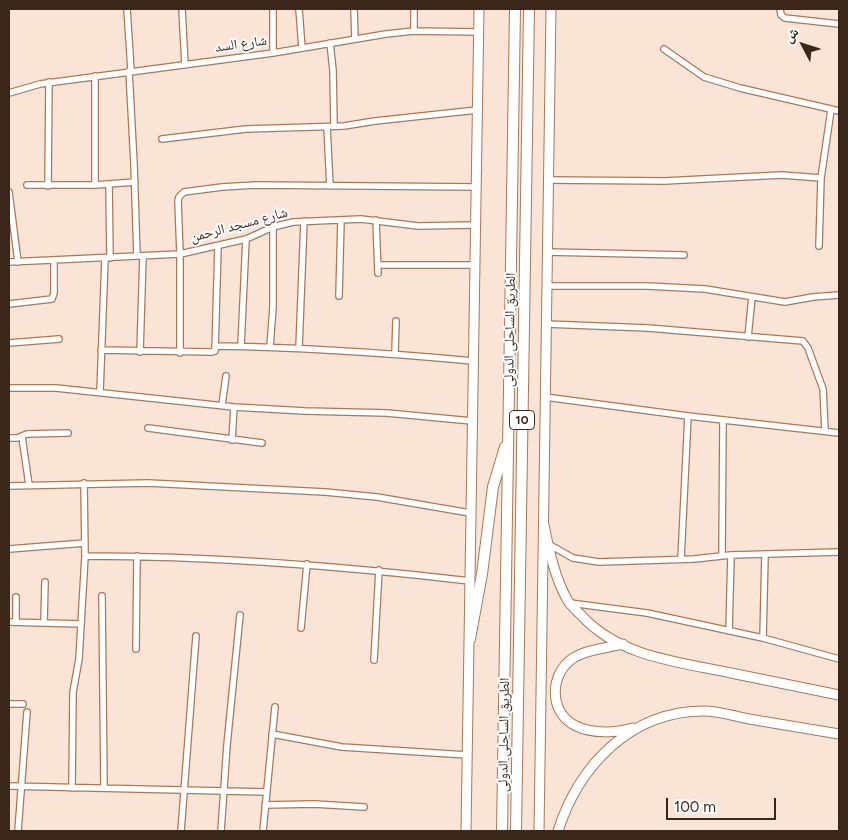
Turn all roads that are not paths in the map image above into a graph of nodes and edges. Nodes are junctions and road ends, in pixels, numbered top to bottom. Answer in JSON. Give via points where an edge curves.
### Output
{"nodes":[{"id":1,"x":127,"y":9,"type":"edge"},
{"id":2,"x":182,"y":9,"type":"edge"},
{"id":3,"x":273,"y":9,"type":"edge"},
{"id":4,"x":299,"y":9,"type":"edge"},
{"id":5,"x":354,"y":9,"type":"edge"},
{"id":6,"x":414,"y":9,"type":"edge"},
{"id":7,"x":480,"y":9,"type":"edge"},
{"id":8,"x":515,"y":9,"type":"edge"},
{"id":9,"x":529,"y":9,"type":"edge"},
{"id":10,"x":551,"y":9,"type":"edge"},
{"id":11,"x":780,"y":9,"type":"edge"},
{"id":12,"x":839,"y":24,"type":"edge"},
{"id":13,"x":414,"y":31,"type":"junction"},
{"id":14,"x":478,"y":32,"type":"junction"},
{"id":15,"x":355,"y":39,"type":"junction"},
{"id":16,"x":330,"y":43,"type":"junction"},
{"id":17,"x":302,"y":48,"type":"junction"},
{"id":18,"x":664,"y":49,"type":"dead end"},
{"id":19,"x":273,"y":52,"type":"junction"},
{"id":20,"x":185,"y":65,"type":"junction"},
{"id":21,"x":130,"y":71,"type":"junction"},
{"id":22,"x":95,"y":76,"type":"junction"},
{"id":23,"x":49,"y":82,"type":"junction"},
{"id":24,"x":9,"y":93,"type":"edge"},
{"id":25,"x":477,"y":110,"type":"junction"},
{"id":26,"x":831,"y":110,"type":"junction"},
{"id":27,"x":839,"y":111,"type":"edge"},
{"id":28,"x":327,"y":126,"type":"junction"},
{"id":29,"x":334,"y":126,"type":"junction"},
{"id":30,"x":162,"y":139,"type":"dead end"},
{"id":31,"x":821,"y":178,"type":"junction"},
{"id":32,"x":548,"y":180,"type":"junction"},
{"id":33,"x":135,"y":182,"type":"junction"},
{"id":34,"x":109,"y":184,"type":"junction"},
{"id":35,"x":95,"y":185,"type":"junction"},
{"id":36,"x":27,"y":186,"type":"dead end"},
{"id":37,"x":48,"y":186,"type":"junction"},
{"id":38,"x":330,"y":186,"type":"junction"},
{"id":39,"x":476,"y":188,"type":"junction"},
{"id":40,"x":9,"y":192,"type":"edge"},
{"id":41,"x":341,"y":220,"type":"junction"},
{"id":42,"x":376,"y":220,"type":"junction"},
{"id":43,"x":304,"y":221,"type":"junction"},
{"id":44,"x":475,"y":225,"type":"junction"},
{"id":45,"x":273,"y":227,"type":"junction"},
{"id":46,"x":246,"y":239,"type":"junction"},
{"id":47,"x":218,"y":246,"type":"junction"},
{"id":48,"x":819,"y":246,"type":"dead end"},
{"id":49,"x":547,"y":252,"type":"junction"},
{"id":50,"x":180,"y":254,"type":"junction"},
{"id":51,"x":684,"y":255,"type":"dead end"},
{"id":52,"x":140,"y":256,"type":"junction"},
{"id":53,"x":108,"y":258,"type":"junction"},
{"id":54,"x":54,"y":260,"type":"junction"},
{"id":55,"x":9,"y":262,"type":"edge"},
{"id":56,"x":18,"y":262,"type":"junction"},
{"id":57,"x":378,"y":264,"type":"junction"},
{"id":58,"x":475,"y":264,"type":"junction"},
{"id":59,"x":378,"y":273,"type":"dead end"},
{"id":60,"x":547,"y":286,"type":"junction"},
{"id":61,"x":839,"y":295,"type":"edge"},
{"id":62,"x":339,"y":296,"type":"dead end"},
{"id":63,"x":752,"y":297,"type":"junction"},
{"id":64,"x":9,"y":304,"type":"edge"},
{"id":65,"x":396,"y":321,"type":"dead end"},
{"id":66,"x":546,"y":324,"type":"junction"},
{"id":67,"x":748,"y":337,"type":"junction"},
{"id":68,"x":59,"y":339,"type":"dead end"},
{"id":69,"x":9,"y":343,"type":"edge"},
{"id":70,"x":215,"y":346,"type":"junction"},
{"id":71,"x":241,"y":346,"type":"junction"},
{"id":72,"x":270,"y":347,"type":"junction"},
{"id":73,"x":299,"y":348,"type":"junction"},
{"id":74,"x":101,"y":350,"type":"junction"},
{"id":75,"x":140,"y":352,"type":"junction"},
{"id":76,"x":180,"y":353,"type":"junction"},
{"id":77,"x":395,"y":353,"type":"junction"},
{"id":78,"x":473,"y":361,"type":"junction"},
{"id":79,"x":226,"y":376,"type":"dead end"},
{"id":80,"x":9,"y":388,"type":"edge"},
{"id":81,"x":100,"y":392,"type":"junction"},
{"id":82,"x":545,"y":397,"type":"junction"},
{"id":83,"x":222,"y":405,"type":"junction"},
{"id":84,"x":234,"y":407,"type":"junction"},
{"id":85,"x":688,"y":416,"type":"junction"},
{"id":86,"x":472,"y":421,"type":"junction"},
{"id":87,"x":723,"y":421,"type":"junction"},
{"id":88,"x":148,"y":428,"type":"dead end"},
{"id":89,"x":825,"y":430,"type":"junction"},
{"id":90,"x":68,"y":433,"type":"dead end"},
{"id":91,"x":839,"y":433,"type":"edge"},
{"id":92,"x":508,"y":436,"type":"junction"},
{"id":93,"x":22,"y":437,"type":"junction"},
{"id":94,"x":9,"y":438,"type":"edge"},
{"id":95,"x":232,"y":440,"type":"junction"},
{"id":96,"x":262,"y":443,"type":"dead end"},
{"id":97,"x":84,"y":483,"type":"junction"},
{"id":98,"x":29,"y":485,"type":"junction"},
{"id":99,"x":9,"y":486,"type":"edge"},
{"id":100,"x":470,"y":513,"type":"junction"},
{"id":101,"x":544,"y":525,"type":"junction"},
{"id":102,"x":85,"y":543,"type":"junction"},
{"id":103,"x":548,"y":544,"type":"junction"},
{"id":104,"x":9,"y":549,"type":"edge"},
{"id":105,"x":839,"y":552,"type":"edge"},
{"id":106,"x":731,"y":555,"type":"junction"},
{"id":107,"x":765,"y":555,"type":"junction"},
{"id":108,"x":85,"y":556,"type":"junction"},
{"id":109,"x":137,"y":556,"type":"junction"},
{"id":110,"x":722,"y":556,"type":"junction"},
{"id":111,"x":681,"y":559,"type":"junction"},
{"id":112,"x":307,"y":564,"type":"junction"},
{"id":113,"x":380,"y":570,"type":"junction"},
{"id":114,"x":470,"y":581,"type":"junction"},
{"id":115,"x":45,"y":582,"type":"dead end"},
{"id":116,"x":102,"y":596,"type":"dead end"},
{"id":117,"x":16,"y":597,"type":"dead end"},
{"id":118,"x":569,"y":602,"type":"junction"},
{"id":119,"x":240,"y":615,"type":"dead end"},
{"id":120,"x":9,"y":622,"type":"edge"},
{"id":121,"x":16,"y":622,"type":"junction"},
{"id":122,"x":44,"y":623,"type":"junction"},
{"id":123,"x":81,"y":624,"type":"junction"},
{"id":124,"x":301,"y":628,"type":"dead end"},
{"id":125,"x":729,"y":631,"type":"junction"},
{"id":126,"x":196,"y":636,"type":"dead end"},
{"id":127,"x":764,"y":638,"type":"junction"},
{"id":128,"x":470,"y":639,"type":"junction"},
{"id":129,"x":623,"y":644,"type":"junction"},
{"id":130,"x":136,"y":649,"type":"dead end"},
{"id":131,"x":839,"y":659,"type":"edge"},
{"id":132,"x":374,"y":660,"type":"dead end"},
{"id":133,"x":839,"y":695,"type":"edge"},
{"id":134,"x":9,"y":704,"type":"edge"},
{"id":135,"x":22,"y":704,"type":"dead end"},
{"id":136,"x":275,"y":707,"type":"dead end"},
{"id":137,"x":27,"y":712,"type":"dead end"},
{"id":138,"x":644,"y":725,"type":"junction"},
{"id":139,"x":272,"y":734,"type":"junction"},
{"id":140,"x":839,"y":734,"type":"edge"},
{"id":141,"x":467,"y":756,"type":"junction"},
{"id":142,"x":9,"y":786,"type":"edge"},
{"id":143,"x":21,"y":786,"type":"junction"},
{"id":144,"x":72,"y":788,"type":"junction"},
{"id":145,"x":104,"y":788,"type":"junction"},
{"id":146,"x":184,"y":790,"type":"junction"},
{"id":147,"x":225,"y":791,"type":"junction"},
{"id":148,"x":266,"y":792,"type":"junction"},
{"id":149,"x":265,"y":805,"type":"junction"},
{"id":150,"x":364,"y":807,"type":"dead end"},
{"id":151,"x":18,"y":831,"type":"edge"},
{"id":152,"x":181,"y":831,"type":"edge"},
{"id":153,"x":221,"y":831,"type":"edge"},
{"id":154,"x":263,"y":831,"type":"edge"},
{"id":155,"x":466,"y":831,"type":"edge"},
{"id":156,"x":502,"y":831,"type":"edge"},
{"id":157,"x":516,"y":831,"type":"edge"},
{"id":158,"x":539,"y":831,"type":"edge"},
{"id":159,"x":558,"y":831,"type":"edge"}],
"edges":[{"from":1,"to":21,"type":"street"},
{"from":2,"to":20,"type":"street"},
{"from":3,"to":19,"type":"street"},
{"from":4,"to":17,"type":"street"},
{"from":5,"to":15,"type":"street"},
{"from":6,"to":13,"type":"street"},
{"from":7,"to":14,"type":"street"},
{"from":8,"to":92,"type":"highway","name":"الطريق الساحلى الدولى","number":"10"},
{"from":9,"to":157,"type":"highway","name":"الطريق الساحلى الدولى","number":"10"},
{"from":10,"to":32,"type":"street"},
{"from":11,"to":12,"type":"street","via":[[781,16],[785,18]]},
{"from":13,"to":14,"type":"street","name":"شارع السد"},
{"from":13,"to":15,"type":"street","name":"شارع السد"},
{"from":14,"to":25,"type":"street"},
{"from":15,"to":16,"type":"street","name":"شارع السد"},
{"from":16,"to":17,"type":"street","name":"شارع السد"},
{"from":16,"to":29,"type":"street"},
{"from":17,"to":19,"type":"street","name":"شارع السد"},
{"from":18,"to":26,"type":"street","via":[[704,77]]},
{"from":19,"to":20,"type":"street","name":"شارع السد"},
{"from":20,"to":21,"type":"street","name":"شارع السد"},
{"from":21,"to":22,"type":"street","name":"شارع السد"},
{"from":21,"to":33,"type":"street"},
{"from":22,"to":23,"type":"street","name":"شارع السد"},
{"from":22,"to":35,"type":"street"},
{"from":23,"to":24,"type":"street","name":"شارع السد"},
{"from":23,"to":37,"type":"street"},
{"from":25,"to":29,"type":"street"},
{"from":25,"to":39,"type":"street"},
{"from":26,"to":27,"type":"street"},
{"from":26,"to":31,"type":"street"},
{"from":28,"to":29,"type":"street"},
{"from":28,"to":30,"type":"street","via":[[237,130]]},
{"from":28,"to":38,"type":"street"},
{"from":31,"to":32,"type":"street","via":[[782,175],[664,181]]},
{"from":31,"to":48,"type":"street"},
{"from":32,"to":49,"type":"street"},
{"from":33,"to":34,"type":"street"},
{"from":33,"to":52,"type":"street"},
{"from":34,"to":35,"type":"street"},
{"from":34,"to":53,"type":"street"},
{"from":35,"to":37,"type":"street"},
{"from":36,"to":37,"type":"street"},
{"from":38,"to":39,"type":"street"},
{"from":38,"to":50,"type":"street","via":[[255,185],[184,192],[178,201]]},
{"from":39,"to":44,"type":"street"},
{"from":40,"to":56,"type":"street"},
{"from":41,"to":42,"type":"street","name":"شارع مسجد الرحمن"},
{"from":41,"to":43,"type":"street","name":"شارع مسجد الرحمن"},
{"from":41,"to":62,"type":"street"},
{"from":42,"to":44,"type":"street","name":"شارع مسجد الرحمن","via":[[418,226]]},
{"from":42,"to":57,"type":"street"},
{"from":43,"to":45,"type":"street","name":"شارع مسجد الرحمن"},
{"from":43,"to":73,"type":"street"},
{"from":44,"to":58,"type":"street"},
{"from":45,"to":46,"type":"street","name":"شارع مسجد الرحمن"},
{"from":45,"to":72,"type":"street"},
{"from":46,"to":47,"type":"street","name":"شارع مسجد الرحمن"},
{"from":46,"to":71,"type":"street"},
{"from":47,"to":50,"type":"street","name":"شارع مسجد الرحمن"},
{"from":47,"to":70,"type":"street"},
{"from":49,"to":51,"type":"street"},
{"from":49,"to":60,"type":"street"},
{"from":50,"to":52,"type":"street","name":"شارع مسجد الرحمن"},
{"from":50,"to":76,"type":"street"},
{"from":52,"to":53,"type":"street","name":"شارع مسجد الرحمن"},
{"from":52,"to":75,"type":"street"},
{"from":53,"to":54,"type":"street","name":"شارع مسجد الرحمن"},
{"from":53,"to":74,"type":"street"},
{"from":54,"to":56,"type":"street","name":"شارع مسجد الرحمن"},
{"from":54,"to":64,"type":"street","via":[[52,299]]},
{"from":55,"to":56,"type":"street","name":"شارع مسجد الرحمن"},
{"from":57,"to":58,"type":"street"},
{"from":57,"to":59,"type":"street"},
{"from":58,"to":78,"type":"street"},
{"from":60,"to":63,"type":"street","via":[[704,289]]},
{"from":60,"to":66,"type":"street"},
{"from":61,"to":63,"type":"street","via":[[785,302]]},
{"from":63,"to":67,"type":"street"},
{"from":65,"to":77,"type":"street"},
{"from":66,"to":67,"type":"street","via":[[648,328]]},
{"from":66,"to":82,"type":"street"},
{"from":67,"to":89,"type":"street","via":[[805,343],[823,389]]},
{"from":68,"to":69,"type":"street"},
{"from":70,"to":71,"type":"street"},
{"from":70,"to":76,"type":"street","via":[[212,352]]},
{"from":71,"to":72,"type":"street"},
{"from":72,"to":73,"type":"street"},
{"from":73,"to":77,"type":"street"},
{"from":74,"to":75,"type":"street"},
{"from":74,"to":81,"type":"street"},
{"from":75,"to":76,"type":"street"},
{"from":77,"to":78,"type":"street"},
{"from":78,"to":86,"type":"street"},
{"from":79,"to":83,"type":"street"},
{"from":80,"to":81,"type":"street"},
{"from":81,"to":83,"type":"street"},
{"from":82,"to":85,"type":"street"},
{"from":82,"to":101,"type":"street"},
{"from":83,"to":84,"type":"street"},
{"from":84,"to":86,"type":"street","via":[[387,413]]},
{"from":84,"to":95,"type":"street"},
{"from":85,"to":87,"type":"street"},
{"from":85,"to":111,"type":"street"},
{"from":86,"to":100,"type":"street"},
{"from":87,"to":89,"type":"street"},
{"from":87,"to":110,"type":"street"},
{"from":88,"to":95,"type":"street"},
{"from":89,"to":91,"type":"street"},
{"from":90,"to":93,"type":"street","via":[[27,434]]},
{"from":92,"to":128,"type":"highway","via":[[493,487]]},
{"from":92,"to":156,"type":"highway","name":"الطريق الساحلى الدولى","number":"10"},
{"from":93,"to":94,"type":"street"},
{"from":93,"to":98,"type":"street"},
{"from":95,"to":96,"type":"street"},
{"from":97,"to":98,"type":"street"},
{"from":97,"to":100,"type":"street","via":[[148,482],[325,492]]},
{"from":97,"to":102,"type":"street"},
{"from":98,"to":99,"type":"street"},
{"from":100,"to":114,"type":"street"},
{"from":101,"to":103,"type":"street"},
{"from":101,"to":158,"type":"street"},
{"from":102,"to":104,"type":"street"},
{"from":102,"to":108,"type":"street"},
{"from":103,"to":111,"type":"street","via":[[573,558],[592,562]]},
{"from":103,"to":118,"type":"street"},
{"from":105,"to":107,"type":"street"},
{"from":106,"to":107,"type":"street"},
{"from":106,"to":110,"type":"street"},
{"from":106,"to":125,"type":"street"},
{"from":107,"to":127,"type":"street"},
{"from":108,"to":109,"type":"street"},
{"from":108,"to":123,"type":"street"},
{"from":109,"to":112,"type":"street"},
{"from":109,"to":130,"type":"street"},
{"from":110,"to":111,"type":"street"},
{"from":112,"to":113,"type":"street"},
{"from":112,"to":124,"type":"street"},
{"from":113,"to":114,"type":"street"},
{"from":113,"to":132,"type":"street"},
{"from":114,"to":128,"type":"street"},
{"from":115,"to":122,"type":"street"},
{"from":116,"to":145,"type":"street"},
{"from":117,"to":121,"type":"street"},
{"from":118,"to":125,"type":"street","via":[[647,613]]},
{"from":118,"to":129,"type":"street","via":[[595,628]]},
{"from":119,"to":147,"type":"street"},
{"from":120,"to":121,"type":"street"},
{"from":121,"to":122,"type":"street"},
{"from":122,"to":123,"type":"street"},
{"from":123,"to":144,"type":"street","via":[[73,692]]},
{"from":125,"to":127,"type":"street"},
{"from":126,"to":146,"type":"street"},
{"from":127,"to":131,"type":"street"},
{"from":128,"to":141,"type":"street"},
{"from":129,"to":133,"type":"street","via":[[666,660]]},
{"from":129,"to":138,"type":"street","via":[[585,653],[569,661],[558,675],[556,699],[563,715],[577,727],[611,732]]},
{"from":134,"to":135,"type":"street"},
{"from":136,"to":139,"type":"street"},
{"from":137,"to":143,"type":"street"},
{"from":138,"to":140,"type":"street","via":[[675,714],[706,711]]},
{"from":138,"to":159,"type":"street","via":[[618,740],[597,760],[573,795]]},
{"from":139,"to":141,"type":"street","via":[[342,747]]},
{"from":139,"to":148,"type":"street"},
{"from":141,"to":155,"type":"street"},
{"from":142,"to":143,"type":"street"},
{"from":143,"to":144,"type":"street"},
{"from":143,"to":151,"type":"street"},
{"from":144,"to":145,"type":"street"},
{"from":145,"to":146,"type":"street"},
{"from":146,"to":147,"type":"street"},
{"from":146,"to":152,"type":"street"},
{"from":147,"to":148,"type":"street"},
{"from":147,"to":153,"type":"street"},
{"from":148,"to":149,"type":"street"},
{"from":149,"to":150,"type":"street"},
{"from":149,"to":154,"type":"street"}]}
